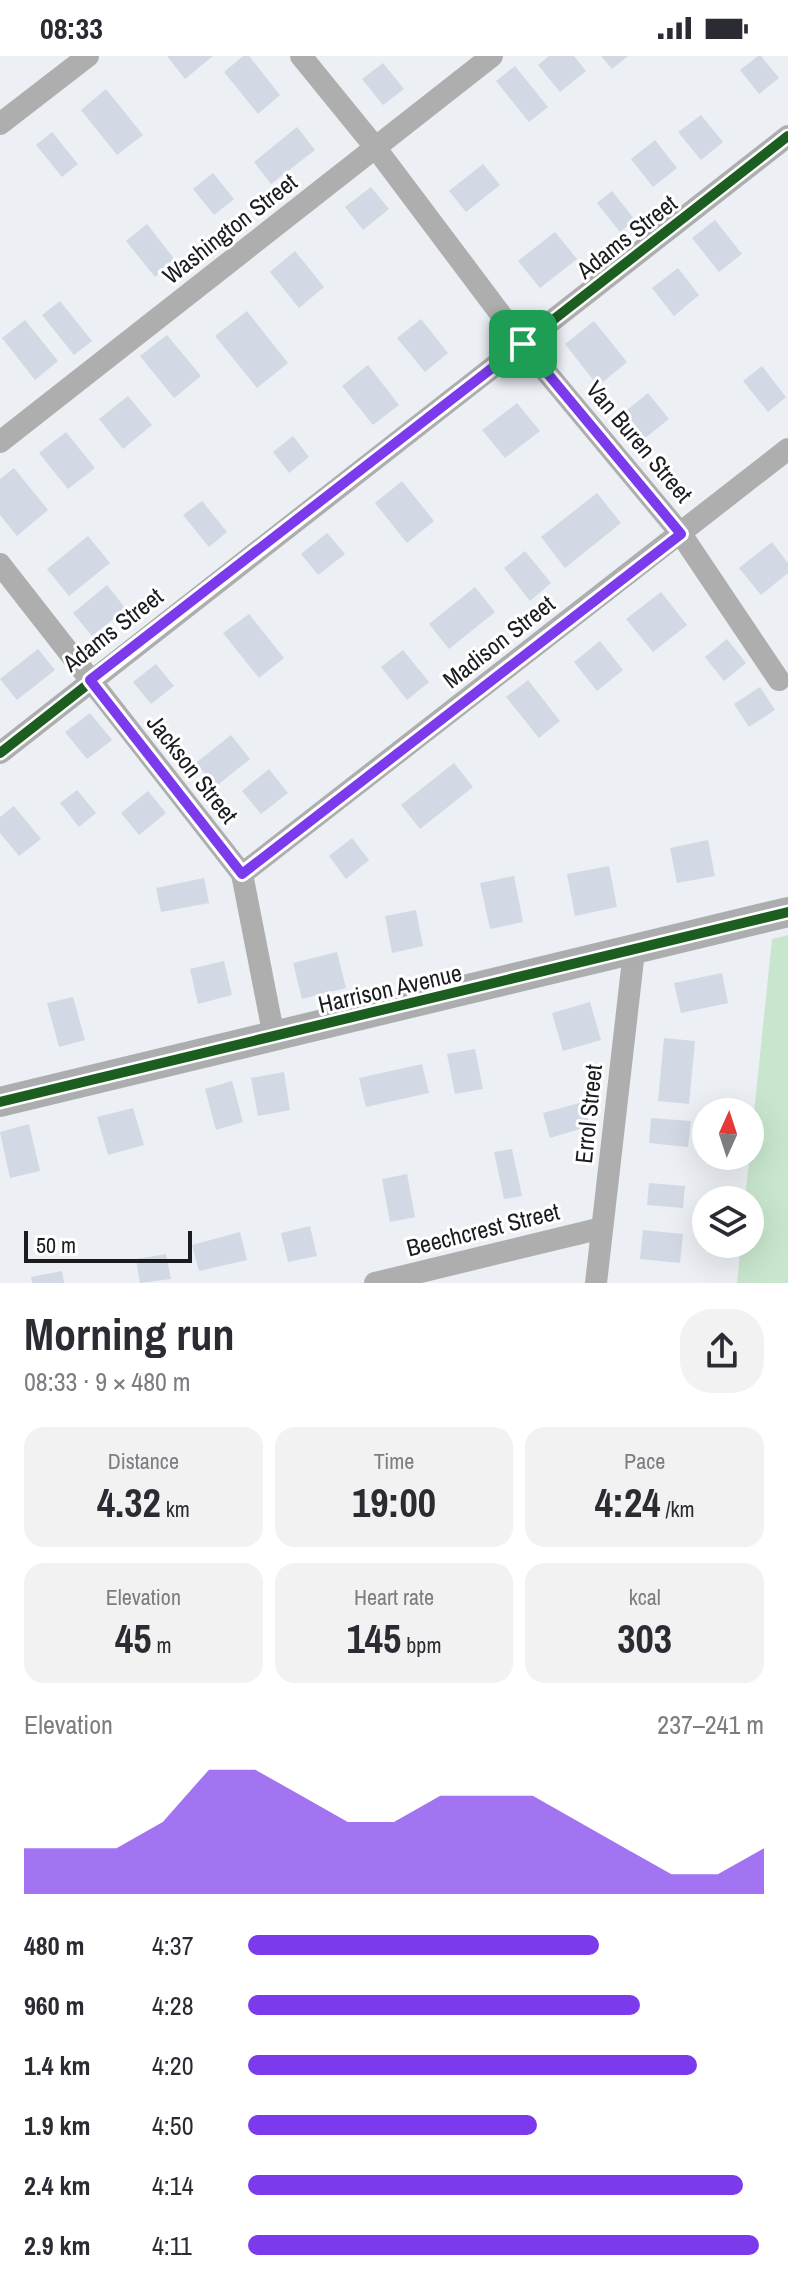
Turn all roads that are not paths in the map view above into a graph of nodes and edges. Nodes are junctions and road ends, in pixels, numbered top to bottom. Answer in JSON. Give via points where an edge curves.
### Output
{"nodes":[{"id":1,"x":88,"y":56,"type":"edge"},
{"id":2,"x":301,"y":56,"type":"edge"},
{"id":3,"x":492,"y":56,"type":"edge"},
{"id":4,"x":0,"y":124,"type":"edge"},
{"id":5,"x":788,"y":136,"type":"edge"},
{"id":6,"x":375,"y":147,"type":"junction"},
{"id":7,"x":523,"y":344,"type":"junction"},
{"id":8,"x":0,"y":442,"type":"edge"},
{"id":9,"x":788,"y":449,"type":"edge"},
{"id":10,"x":681,"y":534,"type":"junction"},
{"id":11,"x":0,"y":564,"type":"edge"},
{"id":12,"x":90,"y":680,"type":"junction"},
{"id":13,"x":779,"y":680,"type":"dead end"},
{"id":14,"x":0,"y":753,"type":"edge"},
{"id":15,"x":242,"y":874,"type":"junction"},
{"id":16,"x":788,"y":912,"type":"edge"},
{"id":17,"x":634,"y":951,"type":"junction"},
{"id":18,"x":274,"y":1037,"type":"junction"},
{"id":19,"x":0,"y":1102,"type":"edge"},
{"id":20,"x":602,"y":1228,"type":"junction"},
{"id":21,"x":375,"y":1283,"type":"edge"},
{"id":22,"x":596,"y":1283,"type":"edge"}],
"edges":[{"from":1,"to":4,"type":"street"},
{"from":2,"to":6,"type":"street","name":"Van Buren Street"},
{"from":3,"to":6,"type":"street","name":"Washington Street"},
{"from":5,"to":7,"type":"street","name":"Adams Street"},
{"from":6,"to":7,"type":"street","name":"Van Buren Street"},
{"from":6,"to":8,"type":"street","name":"Washington Street"},
{"from":7,"to":10,"type":"street","name":"Van Buren Street"},
{"from":7,"to":12,"type":"street","name":"Adams Street"},
{"from":9,"to":10,"type":"street","name":"Madison Street"},
{"from":10,"to":13,"type":"street","name":"Van Buren Street"},
{"from":10,"to":15,"type":"street","name":"Madison Street"},
{"from":11,"to":12,"type":"street","name":"Jackson Street"},
{"from":12,"to":14,"type":"street","name":"Adams Street"},
{"from":12,"to":15,"type":"street","name":"Jackson Street"},
{"from":15,"to":18,"type":"street","name":"Jackson Street"},
{"from":16,"to":17,"type":"street","name":"Harrison Avenue"},
{"from":17,"to":18,"type":"street","name":"Harrison Avenue"},
{"from":17,"to":20,"type":"street","name":"Errol Street"},
{"from":18,"to":19,"type":"street","name":"Harrison Avenue"},
{"from":20,"to":21,"type":"street","name":"Beechcrest Street"},
{"from":20,"to":22,"type":"street","name":"Errol Street"}]}
